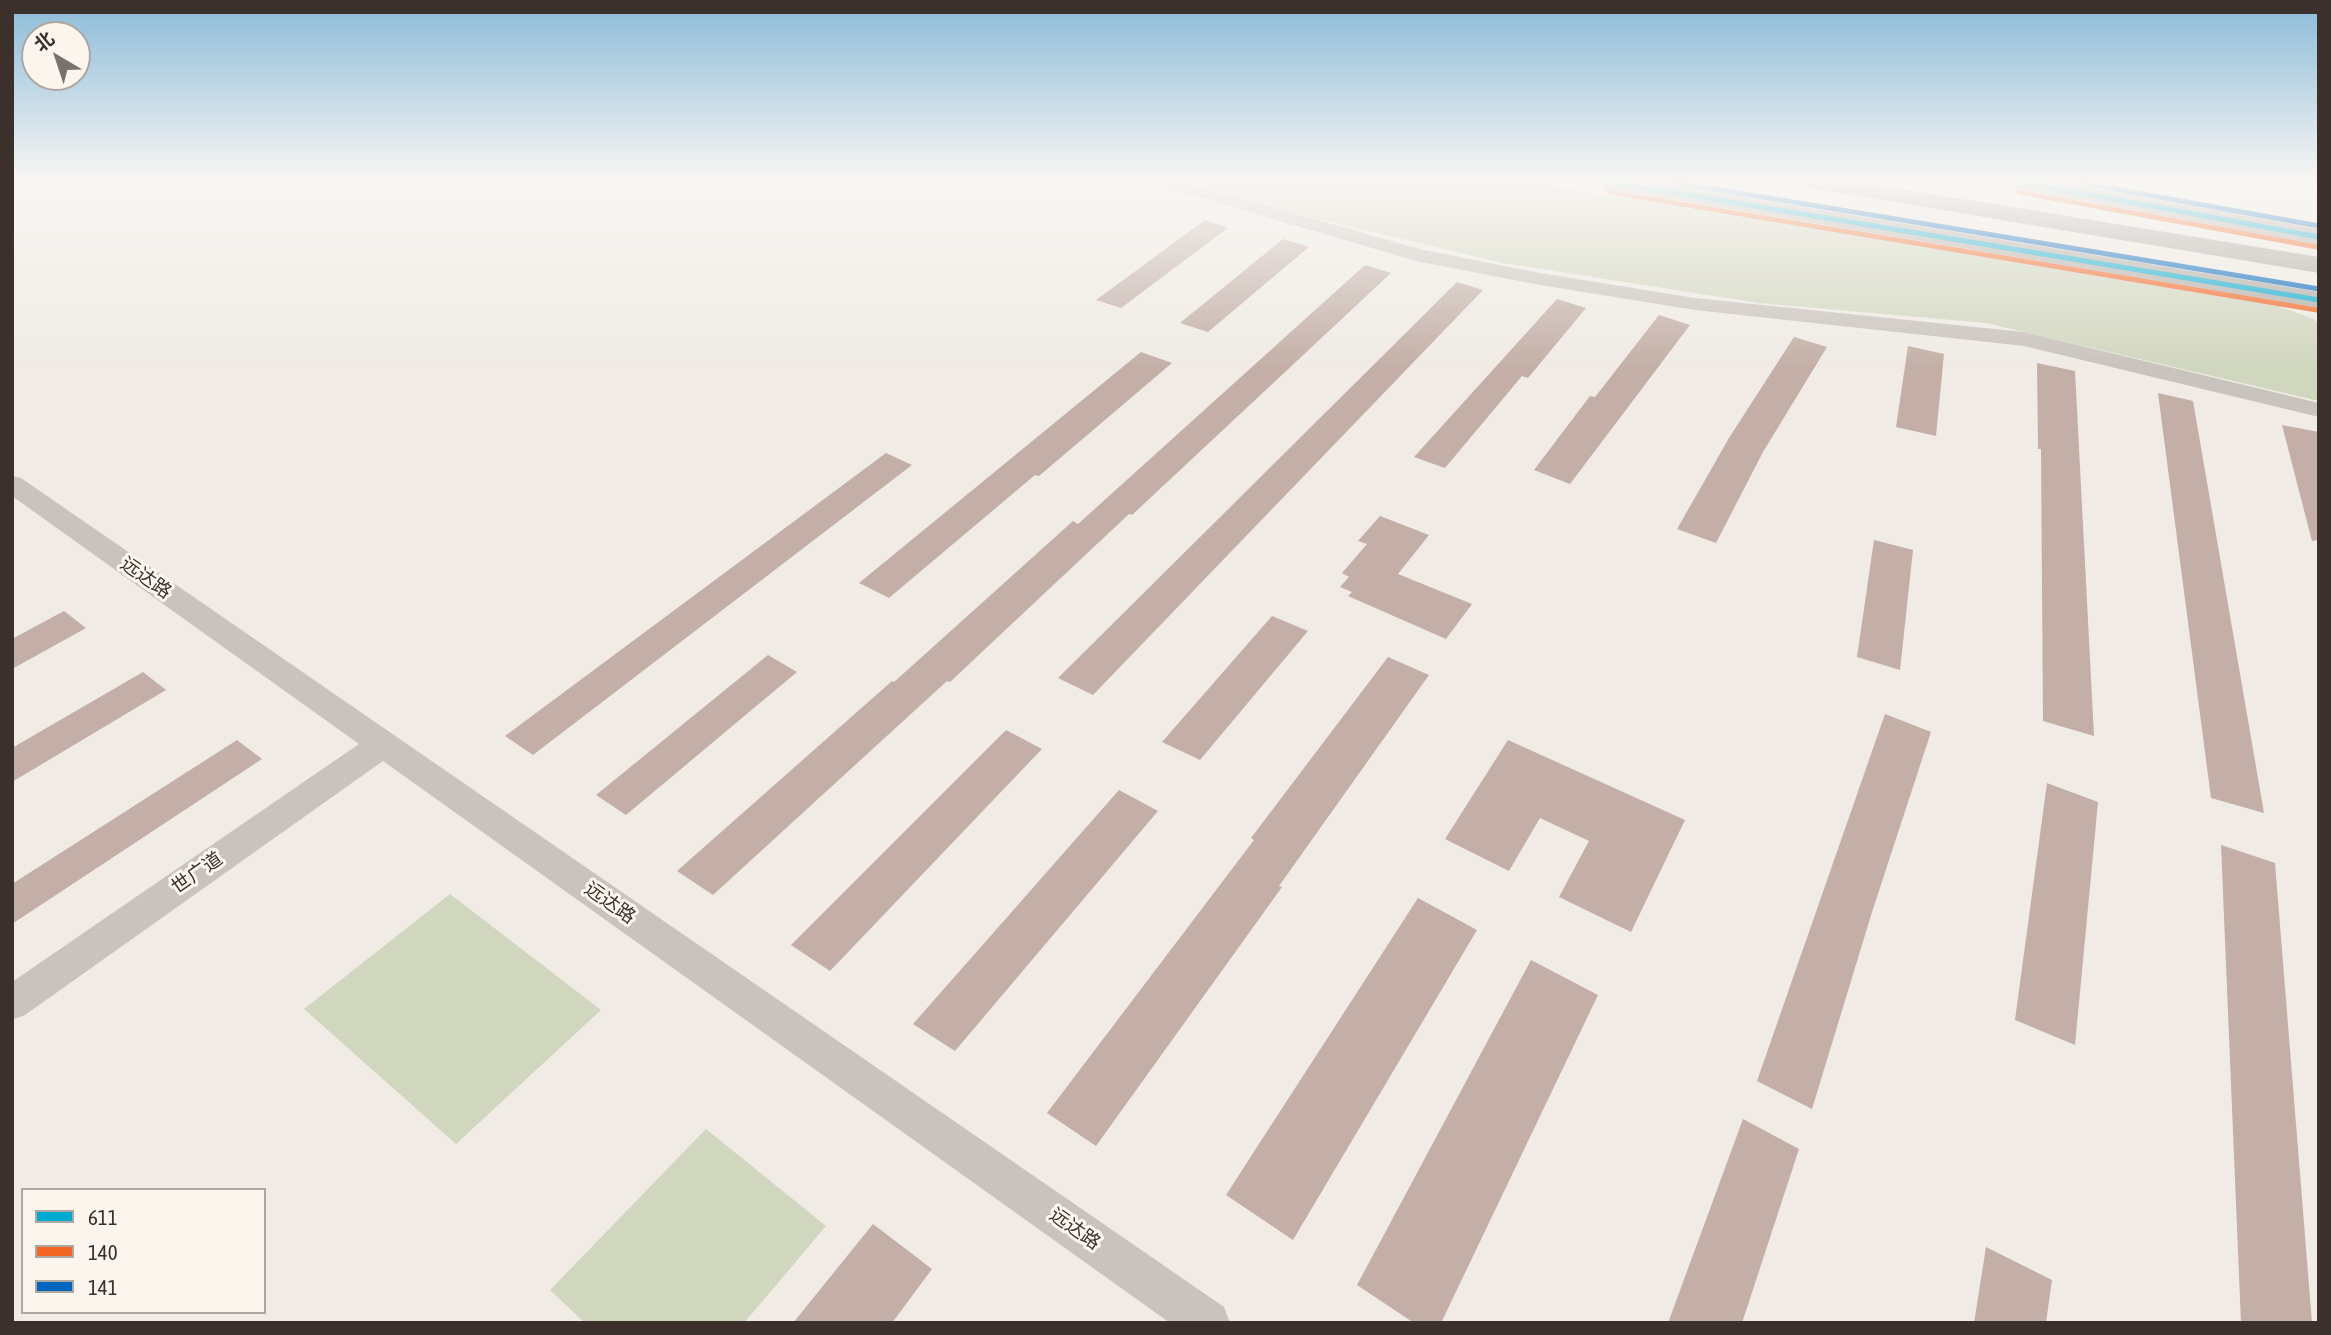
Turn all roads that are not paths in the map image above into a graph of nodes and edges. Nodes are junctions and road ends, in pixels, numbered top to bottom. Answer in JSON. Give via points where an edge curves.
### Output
{"nodes":[{"id":1,"x":1378,"y":244,"type":"edge"},
{"id":2,"x":1988,"y":244,"type":"edge"},
{"id":3,"x":2122,"y":244,"type":"edge"},
{"id":4,"x":2195,"y":244,"type":"edge"},
{"id":5,"x":2319,"y":265,"type":"edge"},
{"id":6,"x":2319,"y":276,"type":"edge"},
{"id":7,"x":2319,"y":300,"type":"edge"},
{"id":8,"x":2319,"y":410,"type":"edge"},
{"id":9,"x":12,"y":484,"type":"edge"},
{"id":10,"x":383,"y":744,"type":"junction"},
{"id":11,"x":12,"y":1003,"type":"edge"},
{"id":12,"x":1209,"y":1323,"type":"edge"}],
"edges":[{"from":1,"to":8,"type":"street","via":[[1540,279],[1695,304],[2024,339]]},
{"from":2,"to":7,"type":"highway"},
{"from":3,"to":6,"type":"highway"},
{"from":4,"to":5,"type":"highway"},
{"from":9,"to":10,"type":"street","name":"远达路"},
{"from":10,"to":11,"type":"street","name":"世广道"},
{"from":10,"to":12,"type":"street","name":"远达路"}]}
